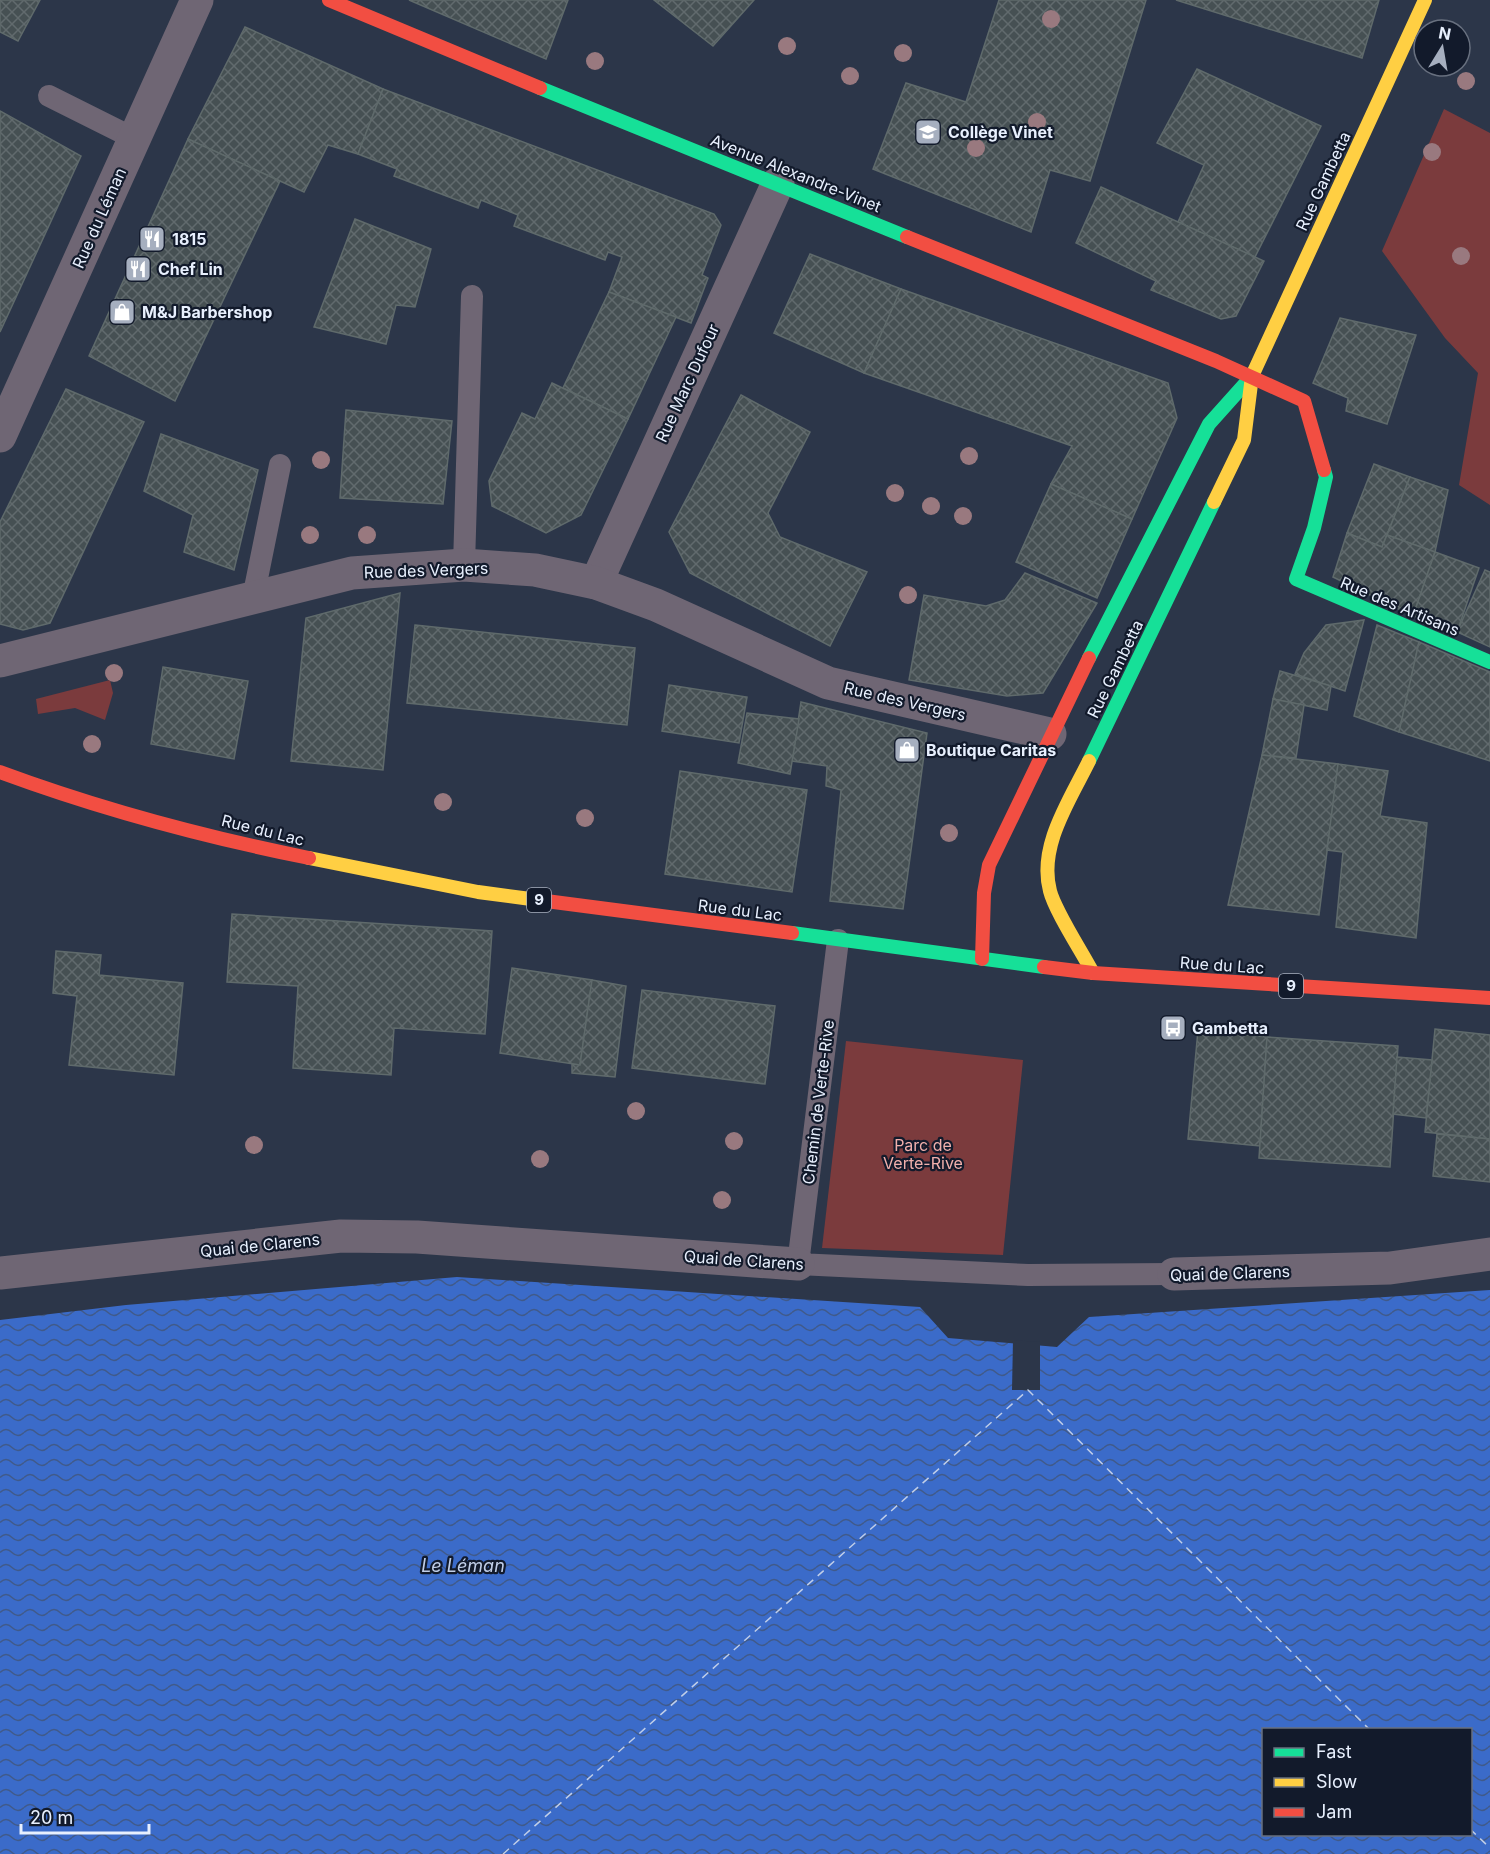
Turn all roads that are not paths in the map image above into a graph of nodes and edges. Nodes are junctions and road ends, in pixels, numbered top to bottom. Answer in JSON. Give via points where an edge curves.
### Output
{"nodes":[{"id":1,"x":197,"y":0,"type":"edge"},
{"id":2,"x":329,"y":0,"type":"edge"},
{"id":3,"x":1425,"y":0,"type":"edge"},
{"id":4,"x":49,"y":96,"type":"dead end"},
{"id":5,"x":135,"y":139,"type":"junction"},
{"id":6,"x":778,"y":183,"type":"junction"},
{"id":7,"x":472,"y":296,"type":"dead end"},
{"id":8,"x":1252,"y":376,"type":"junction"},
{"id":9,"x":8,"y":397,"type":"edge"},
{"id":10,"x":0,"y":436,"type":"edge"},
{"id":11,"x":280,"y":465,"type":"dead end"},
{"id":12,"x":464,"y":565,"type":"junction"},
{"id":13,"x":1296,"y":579,"type":"joint"},
{"id":14,"x":596,"y":583,"type":"junction"},
{"id":15,"x":253,"y":598,"type":"junction"},
{"id":16,"x":0,"y":661,"type":"edge"},
{"id":17,"x":1490,"y":663,"type":"edge"},
{"id":18,"x":1050,"y":734,"type":"junction"},
{"id":19,"x":0,"y":772,"type":"edge"},
{"id":20,"x":838,"y":940,"type":"junction"},
{"id":21,"x":982,"y":959,"type":"junction"},
{"id":22,"x":1093,"y":973,"type":"junction"},
{"id":23,"x":1490,"y":998,"type":"edge"},
{"id":24,"x":1490,"y":1254,"type":"edge"},
{"id":25,"x":798,"y":1264,"type":"junction"},
{"id":26,"x":0,"y":1273,"type":"edge"},
{"id":27,"x":1174,"y":1274,"type":"joint"}],
"edges":[{"from":1,"to":5,"type":"street","name":"Rue du Léman"},
{"from":2,"to":6,"type":"main road","name":"Avenue Alexandre-Vinet"},
{"from":3,"to":8,"type":"main road","name":"Rue Gambetta"},
{"from":4,"to":5,"type":"lane"},
{"from":5,"to":9,"type":"street","name":"Rue du Léman"},
{"from":6,"to":8,"type":"main road","name":"Avenue Alexandre-Vinet"},
{"from":6,"to":14,"type":"street","name":"Rue Marc Dufour"},
{"from":7,"to":12,"type":"lane"},
{"from":8,"to":13,"type":"main road","name":"Avenue Alexandre-Vinet","via":[[1304,401],[1326,477]]},
{"from":8,"to":18,"type":"main road","name":"Rue Gambetta","via":[[1209,424]]},
{"from":8,"to":22,"type":"main road","name":"Rue Gambetta","via":[[1244,440],[1054,833],[1047,862],[1050,892]]},
{"from":9,"to":10,"type":"street","name":"Rue du Léman"},
{"from":11,"to":15,"type":"lane"},
{"from":12,"to":14,"type":"street","name":"Rue des Vergers","via":[[535,570]]},
{"from":12,"to":15,"type":"street","name":"Rue des Vergers","via":[[352,573]]},
{"from":13,"to":17,"type":"main road","name":"Rue des Artisans"},
{"from":14,"to":18,"type":"street","name":"Rue des Vergers","via":[[656,605],[828,683]]},
{"from":15,"to":16,"type":"street","name":"Rue des Vergers"},
{"from":18,"to":21,"type":"main road","name":"Rue Gambetta","via":[[989,866]]},
{"from":19,"to":20,"type":"main road","name":"Rue du Lac","number":"9","via":[[144,818],[288,854],[478,892]]},
{"from":20,"to":21,"type":"main road","name":"Rue du Lac","number":"9"},
{"from":20,"to":25,"type":"lane","name":"Chemin de Verte-Rive"},
{"from":21,"to":22,"type":"main road","name":"Rue du Lac","number":"9"},
{"from":22,"to":23,"type":"main road","name":"Rue du Lac","number":"9"},
{"from":24,"to":27,"type":"street","name":"Quai de Clarens","via":[[1390,1268]]},
{"from":25,"to":26,"type":"street","name":"Quai de Clarens","via":[[417,1237],[341,1236]]},
{"from":25,"to":27,"type":"lane","name":"Quai de Clarens","via":[[1017,1275]]}]}
